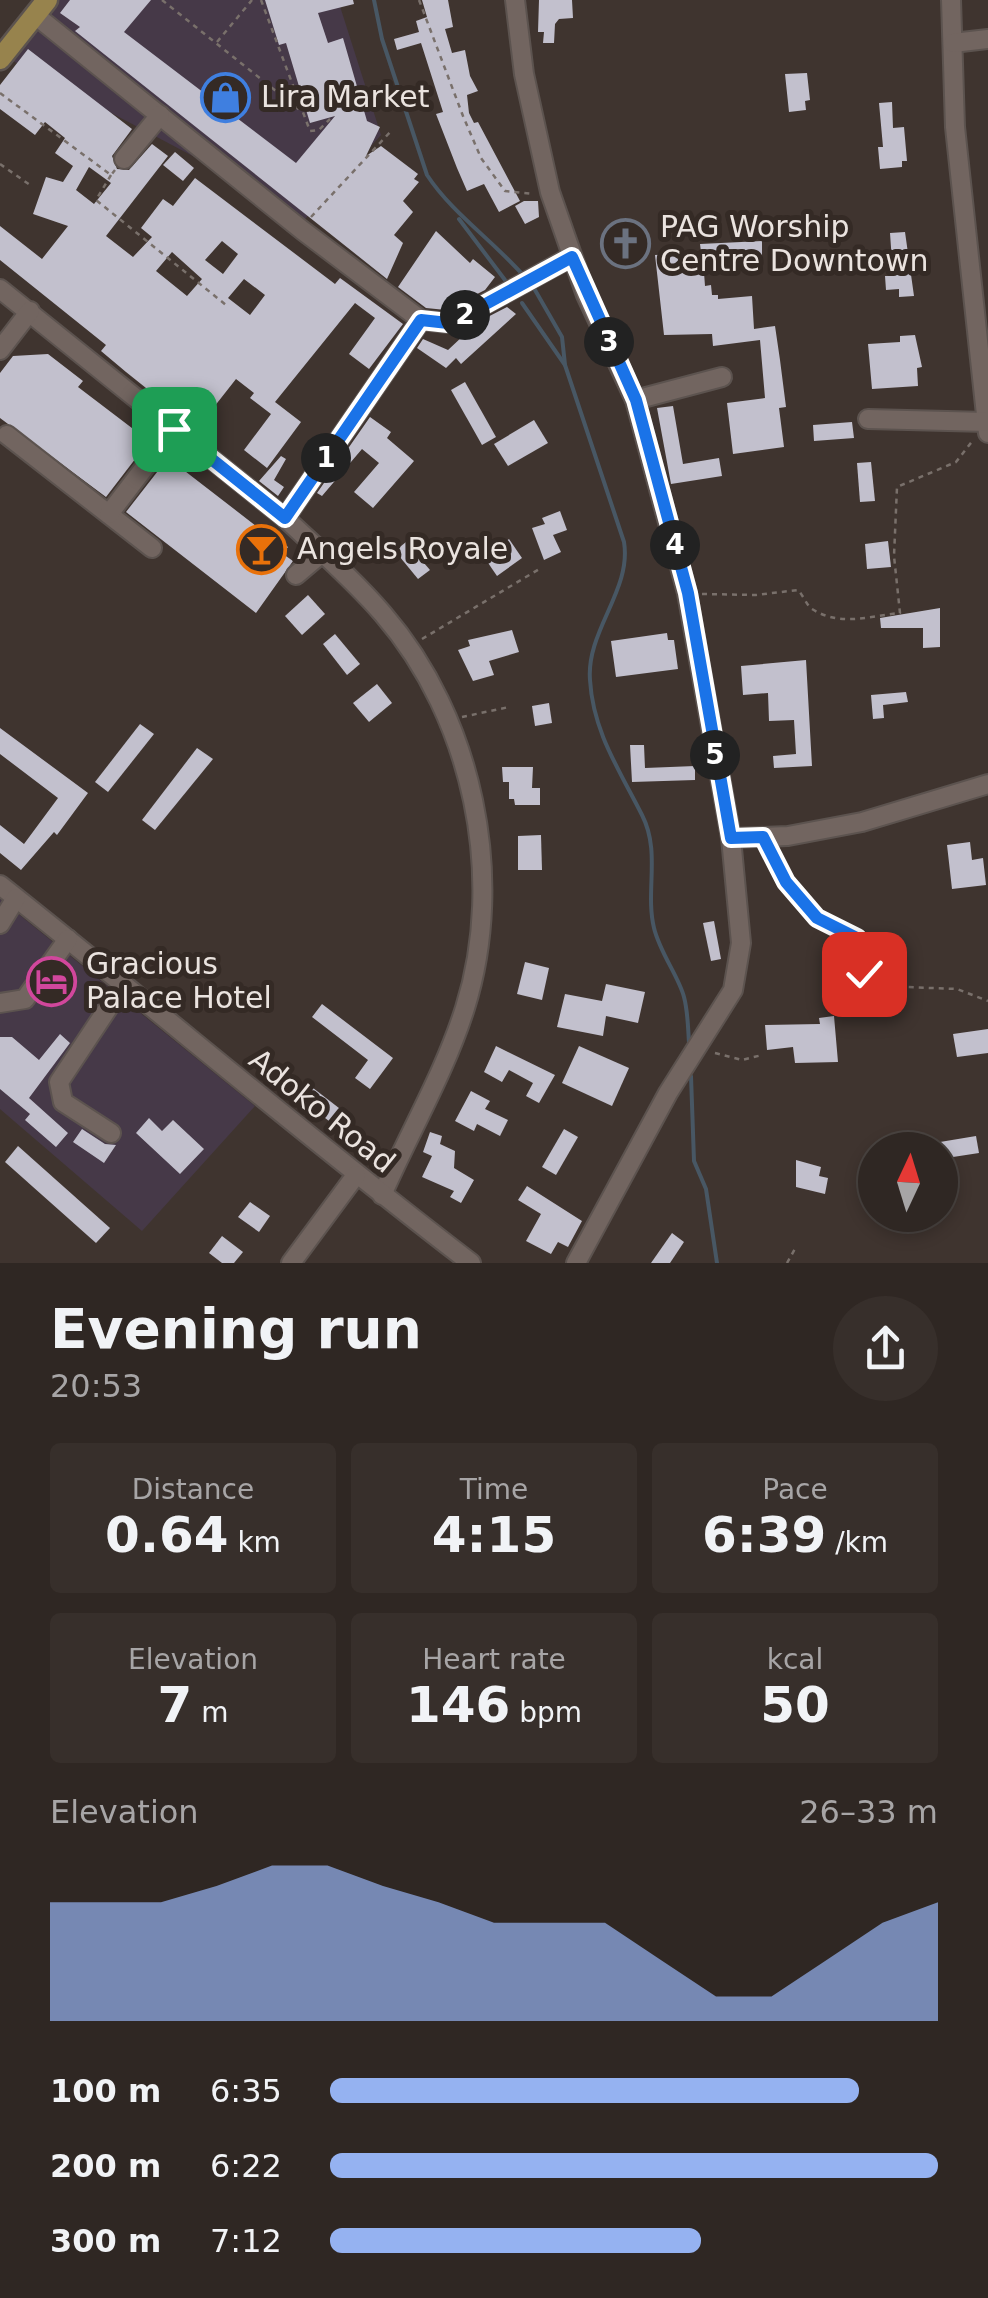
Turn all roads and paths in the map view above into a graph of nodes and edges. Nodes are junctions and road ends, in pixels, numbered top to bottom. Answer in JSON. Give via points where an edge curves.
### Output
{"nodes":[{"id":1,"x":162,"y":0,"type":"edge"},
{"id":2,"x":252,"y":0,"type":"edge"},
{"id":3,"x":261,"y":0,"type":"edge"},
{"id":4,"x":419,"y":0,"type":"edge"},
{"id":5,"x":515,"y":0,"type":"edge"},
{"id":6,"x":950,"y":0,"type":"edge"},
{"id":7,"x":38,"y":5,"type":"edge"},
{"id":8,"x":988,"y":39,"type":"edge"},
{"id":9,"x":0,"y":40,"type":"edge"},
{"id":10,"x":216,"y":43,"type":"junction"},
{"id":11,"x":953,"y":44,"type":"junction"},
{"id":12,"x":0,"y":59,"type":"edge"},
{"id":13,"x":0,"y":93,"type":"edge"},
{"id":14,"x":301,"y":111,"type":"junction"},
{"id":15,"x":160,"y":114,"type":"junction"},
{"id":16,"x":330,"y":119,"type":"dead end"},
{"id":17,"x":392,"y":130,"type":"dead end"},
{"id":18,"x":124,"y":158,"type":"joint"},
{"id":19,"x":0,"y":164,"type":"edge"},
{"id":20,"x":111,"y":175,"type":"junction"},
{"id":21,"x":30,"y":185,"type":"dead end"},
{"id":22,"x":550,"y":192,"type":"junction"},
{"id":23,"x":302,"y":230,"type":"junction"},
{"id":24,"x":572,"y":257,"type":"junction"},
{"id":25,"x":0,"y":288,"type":"edge"},
{"id":26,"x":226,"y":304,"type":"dead end"},
{"id":27,"x":30,"y":312,"type":"junction"},
{"id":28,"x":421,"y":320,"type":"junction"},
{"id":29,"x":0,"y":350,"type":"edge"},
{"id":30,"x":722,"y":377,"type":"dead end"},
{"id":31,"x":636,"y":400,"type":"junction"},
{"id":32,"x":868,"y":419,"type":"dead end"},
{"id":33,"x":984,"y":426,"type":"edge"},
{"id":34,"x":174,"y":429,"type":"junction"},
{"id":35,"x":7,"y":435,"type":"dead end"},
{"id":36,"x":109,"y":514,"type":"junction"},
{"id":37,"x":285,"y":518,"type":"junction"},
{"id":38,"x":152,"y":548,"type":"dead end"},
{"id":39,"x":322,"y":553,"type":"junction"},
{"id":40,"x":542,"y":568,"type":"dead end"},
{"id":41,"x":296,"y":574,"type":"dead end"},
{"id":42,"x":688,"y":593,"type":"junction"},
{"id":43,"x":408,"y":648,"type":"junction"},
{"id":44,"x":509,"y":707,"type":"dead end"},
{"id":45,"x":446,"y":722,"type":"junction"},
{"id":46,"x":988,"y":784,"type":"edge"},
{"id":47,"x":763,"y":837,"type":"junction"},
{"id":48,"x":731,"y":838,"type":"junction"},
{"id":49,"x":0,"y":886,"type":"edge"},
{"id":50,"x":16,"y":898,"type":"junction"},
{"id":51,"x":0,"y":924,"type":"edge"},
{"id":52,"x":68,"y":939,"type":"junction"},
{"id":53,"x":124,"y":984,"type":"junction"},
{"id":54,"x":988,"y":1001,"type":"edge"},
{"id":55,"x":0,"y":1003,"type":"edge"},
{"id":56,"x":698,"y":1048,"type":"junction"},
{"id":57,"x":762,"y":1055,"type":"dead end"},
{"id":58,"x":111,"y":1133,"type":"dead end"},
{"id":59,"x":356,"y":1175,"type":"junction"},
{"id":60,"x":382,"y":1195,"type":"junction"},
{"id":61,"x":796,"y":1247,"type":"dead end"},
{"id":62,"x":291,"y":1263,"type":"edge"},
{"id":63,"x":471,"y":1263,"type":"edge"},
{"id":64,"x":576,"y":1263,"type":"edge"},
{"id":65,"x":787,"y":1263,"type":"edge"}],
"edges":[{"from":1,"to":10,"type":"path"},
{"from":2,"to":10,"type":"path"},
{"from":3,"to":14,"type":"path"},
{"from":4,"to":22,"type":"path","via":[[497,184],[505,191]]},
{"from":5,"to":22,"type":"street"},
{"from":6,"to":11,"type":"street"},
{"from":7,"to":9,"type":"main road"},
{"from":7,"to":12,"type":"main road"},
{"from":7,"to":15,"type":"street"},
{"from":8,"to":11,"type":"street"},
{"from":10,"to":14,"type":"path"},
{"from":11,"to":33,"type":"street"},
{"from":13,"to":20,"type":"path"},
{"from":14,"to":16,"type":"path","via":[[310,131]]},
{"from":15,"to":18,"type":"street"},
{"from":15,"to":23,"type":"street"},
{"from":17,"to":23,"type":"path"},
{"from":18,"to":20,"type":"path"},
{"from":19,"to":21,"type":"path"},
{"from":20,"to":26,"type":"path","via":[[96,200]]},
{"from":22,"to":24,"type":"street"},
{"from":23,"to":28,"type":"street"},
{"from":24,"to":28,"type":"street","via":[[460,318]]},
{"from":24,"to":31,"type":"street"},
{"from":25,"to":27,"type":"street"},
{"from":27,"to":29,"type":"street"},
{"from":27,"to":34,"type":"street"},
{"from":28,"to":37,"type":"street"},
{"from":30,"to":31,"type":"street"},
{"from":31,"to":42,"type":"street"},
{"from":32,"to":33,"type":"street"},
{"from":33,"to":42,"type":"path","via":[[956,462],[897,487],[900,612],[858,622],[811,609],[798,590]]},
{"from":34,"to":36,"type":"street"},
{"from":34,"to":37,"type":"street"},
{"from":35,"to":36,"type":"street"},
{"from":36,"to":38,"type":"street"},
{"from":37,"to":39,"type":"street"},
{"from":39,"to":41,"type":"street"},
{"from":39,"to":43,"type":"street"},
{"from":40,"to":43,"type":"path"},
{"from":42,"to":48,"type":"street"},
{"from":43,"to":45,"type":"street"},
{"from":44,"to":45,"type":"path"},
{"from":45,"to":60,"type":"street","via":[[480,837],[481,933],[457,1031]]},
{"from":46,"to":47,"type":"street","via":[[862,822]]},
{"from":47,"to":48,"type":"street"},
{"from":47,"to":54,"type":"path","via":[[786,882],[817,918],[857,938],[864,974],[906,987],[957,989]]},
{"from":48,"to":56,"type":"street","via":[[738,965],[733,990]]},
{"from":49,"to":50,"type":"street","name":"Adoko Road"},
{"from":50,"to":51,"type":"street"},
{"from":50,"to":52,"type":"street","name":"Adoko Road"},
{"from":52,"to":53,"type":"street","name":"Adoko Road"},
{"from":52,"to":55,"type":"street","via":[[25,999]]},
{"from":53,"to":58,"type":"street","via":[[59,1082],[63,1102]]},
{"from":53,"to":59,"type":"street","name":"Adoko Road"},
{"from":56,"to":57,"type":"path","via":[[742,1060]]},
{"from":56,"to":64,"type":"street"},
{"from":59,"to":60,"type":"street","name":"Adoko Road"},
{"from":59,"to":62,"type":"street"},
{"from":60,"to":63,"type":"street","name":"Adoko Road"},
{"from":61,"to":65,"type":"path"}]}
